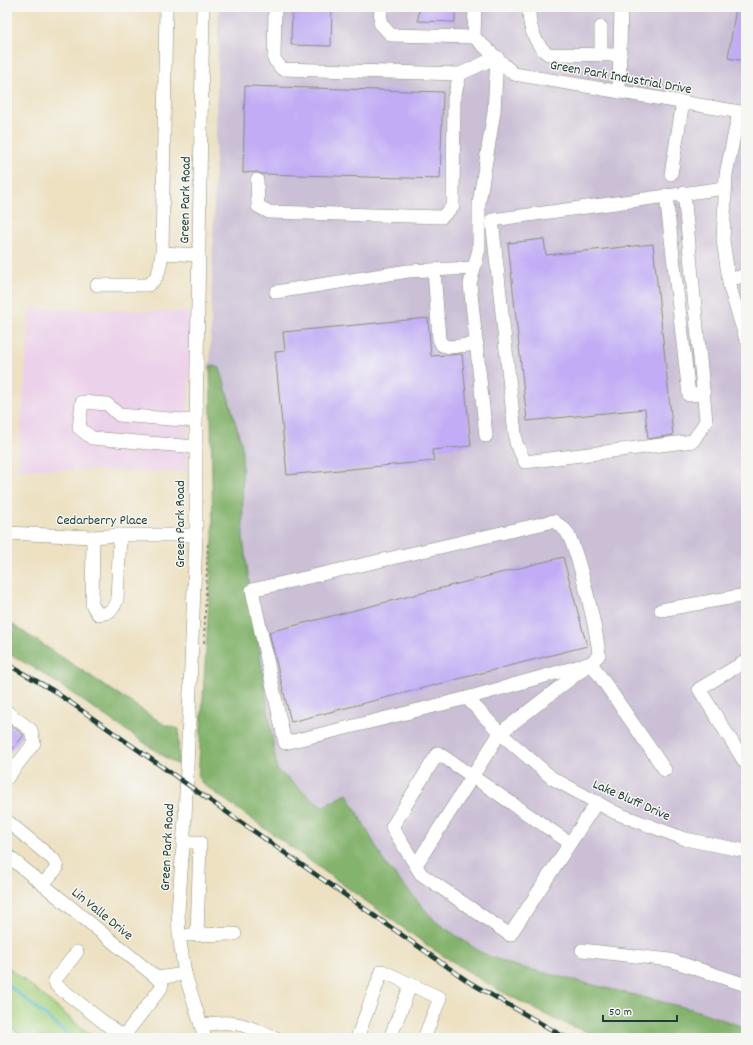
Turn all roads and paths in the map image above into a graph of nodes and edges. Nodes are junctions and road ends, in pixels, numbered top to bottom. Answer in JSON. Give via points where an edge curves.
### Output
{"nodes":[{"id":1,"x":166,"y":7,"type":"edge"},
{"id":2,"x":203,"y":7,"type":"edge"},
{"id":3,"x":275,"y":7,"type":"edge"},
{"id":4,"x":380,"y":7,"type":"edge"},
{"id":5,"x":475,"y":7,"type":"edge"},
{"id":6,"x":528,"y":7,"type":"edge"},
{"id":7,"x":621,"y":7,"type":"edge"},
{"id":8,"x":601,"y":27,"type":"dead end"},
{"id":9,"x":474,"y":37,"type":"junction"},
{"id":10,"x":601,"y":55,"type":"junction"},
{"id":11,"x":620,"y":55,"type":"junction"},
{"id":12,"x":497,"y":57,"type":"junction"},
{"id":13,"x":460,"y":74,"type":"junction"},
{"id":14,"x":619,"y":92,"type":"junction"},
{"id":15,"x":683,"y":102,"type":"junction"},
{"id":16,"x":743,"y":112,"type":"edge"},
{"id":17,"x":671,"y":174,"type":"dead end"},
{"id":18,"x":257,"y":180,"type":"dead end"},
{"id":19,"x":725,"y":188,"type":"junction"},
{"id":20,"x":684,"y":193,"type":"junction"},
{"id":21,"x":666,"y":195,"type":"junction"},
{"id":22,"x":162,"y":253,"type":"junction"},
{"id":23,"x":199,"y":254,"type":"junction"},
{"id":24,"x":474,"y":268,"type":"junction"},
{"id":25,"x":434,"y":270,"type":"junction"},
{"id":26,"x":746,"y":275,"type":"edge"},
{"id":27,"x":729,"y":280,"type":"junction"},
{"id":28,"x":97,"y":285,"type":"dead end"},
{"id":29,"x":276,"y":292,"type":"dead end"},
{"id":30,"x":746,"y":339,"type":"edge"},
{"id":31,"x":477,"y":344,"type":"junction"},
{"id":32,"x":704,"y":394,"type":"junction"},
{"id":33,"x":196,"y":421,"type":"junction"},
{"id":34,"x":486,"y":436,"type":"dead end"},
{"id":35,"x":196,"y":447,"type":"junction"},
{"id":36,"x":7,"y":533,"type":"edge"},
{"id":37,"x":120,"y":535,"type":"junction"},
{"id":38,"x":196,"y":535,"type":"junction"},
{"id":39,"x":93,"y":537,"type":"junction"},
{"id":40,"x":746,"y":595,"type":"edge"},
{"id":41,"x":661,"y":610,"type":"dead end"},
{"id":42,"x":746,"y":661,"type":"edge"},
{"id":43,"x":591,"y":663,"type":"junction"},
{"id":44,"x":467,"y":698,"type":"junction"},
{"id":45,"x":7,"y":712,"type":"edge"},
{"id":46,"x":500,"y":733,"type":"junction"},
{"id":47,"x":746,"y":764,"type":"edge"},
{"id":48,"x":665,"y":770,"type":"dead end"},
{"id":49,"x":472,"y":776,"type":"junction"},
{"id":50,"x":7,"y":778,"type":"edge"},
{"id":51,"x":597,"y":802,"type":"junction"},
{"id":52,"x":7,"y":821,"type":"edge"},
{"id":53,"x":183,"y":842,"type":"junction"},
{"id":54,"x":570,"y":843,"type":"junction"},
{"id":55,"x":746,"y":850,"type":"edge"},
{"id":56,"x":7,"y":855,"type":"edge"},
{"id":57,"x":416,"y":865,"type":"junction"},
{"id":58,"x":43,"y":884,"type":"junction"},
{"id":59,"x":234,"y":934,"type":"dead end"},
{"id":60,"x":179,"y":935,"type":"junction"},
{"id":61,"x":197,"y":935,"type":"junction"},
{"id":62,"x":582,"y":950,"type":"dead end"},
{"id":63,"x":76,"y":952,"type":"dead end"},
{"id":64,"x":186,"y":974,"type":"junction"},
{"id":65,"x":163,"y":978,"type":"junction"},
{"id":66,"x":411,"y":984,"type":"junction"},
{"id":67,"x":746,"y":985,"type":"edge"},
{"id":68,"x":203,"y":1032,"type":"edge"},
{"id":69,"x":276,"y":1038,"type":"edge"},
{"id":70,"x":357,"y":1038,"type":"edge"},
{"id":71,"x":390,"y":1038,"type":"edge"},
{"id":72,"x":424,"y":1038,"type":"edge"}],
"edges":[{"from":1,"to":22,"type":"street"},
{"from":2,"to":23,"type":"street","name":"Green Park Road"},
{"from":3,"to":13,"type":"street","via":[[274,59],[282,69]]},
{"from":4,"to":9,"type":"street","via":[[380,23],[391,35]]},
{"from":5,"to":9,"type":"street"},
{"from":6,"to":10,"type":"street","via":[[529,22],[540,48],[544,51],[552,55]]},
{"from":7,"to":11,"type":"street"},
{"from":8,"to":10,"type":"street"},
{"from":9,"to":12,"type":"street","name":"Green Park Industrial Drive"},
{"from":10,"to":11,"type":"street"},
{"from":11,"to":14,"type":"street"},
{"from":12,"to":13,"type":"street"},
{"from":12,"to":14,"type":"street","name":"Green Park Industrial Drive","via":[[514,74]]},
{"from":12,"to":24,"type":"street","via":[[494,112],[479,203],[479,249]]},
{"from":13,"to":18,"type":"street","via":[[454,98],[452,206],[442,216],[269,212],[258,206]]},
{"from":14,"to":15,"type":"street","name":"Green Park Industrial Drive"},
{"from":15,"to":16,"type":"street","name":"Green Park Industrial Drive"},
{"from":15,"to":17,"type":"street"},
{"from":16,"to":19,"type":"street","via":[[726,174]]},
{"from":19,"to":20,"type":"street"},
{"from":19,"to":27,"type":"street","via":[[722,240]]},
{"from":20,"to":21,"type":"street"},
{"from":20,"to":32,"type":"street"},
{"from":21,"to":32,"type":"street","via":[[689,395]]},
{"from":21,"to":32,"type":"street","via":[[492,220],[516,443],[525,462],[693,441],[706,420]]},
{"from":22,"to":23,"type":"street"},
{"from":22,"to":28,"type":"street","via":[[160,271],[148,285]]},
{"from":23,"to":33,"type":"street","name":"Green Park Road"},
{"from":24,"to":25,"type":"street"},
{"from":24,"to":31,"type":"street","via":[[470,284]]},
{"from":25,"to":29,"type":"street","via":[[408,271]]},
{"from":25,"to":31,"type":"street","via":[[439,339],[442,345],[450,347]]},
{"from":26,"to":27,"type":"street"},
{"from":27,"to":30,"type":"street"},
{"from":31,"to":34,"type":"street"},
{"from":33,"to":35,"type":"street","name":"Green Park Road"},
{"from":33,"to":35,"type":"street","via":[[119,415],[107,404],[82,402],[79,428],[92,438]]},
{"from":35,"to":38,"type":"street","name":"Green Park Road"},
{"from":36,"to":39,"type":"street","name":"Cedarberry Place"},
{"from":37,"to":38,"type":"street","name":"Cedarberry Place"},
{"from":37,"to":39,"type":"street","name":"Cedarberry Place"},
{"from":37,"to":39,"type":"street","via":[[117,600],[113,609],[106,614],[98,614],[92,605]]},
{"from":38,"to":53,"type":"street","name":"Green Park Road"},
{"from":40,"to":41,"type":"street"},
{"from":42,"to":47,"type":"street","via":[[699,689]]},
{"from":43,"to":44,"type":"street"},
{"from":43,"to":44,"type":"street","via":[[599,655],[598,639],[575,551],[566,530],[554,521],[252,590],[285,743]]},
{"from":43,"to":46,"type":"street"},
{"from":43,"to":48,"type":"street"},
{"from":44,"to":46,"type":"street","name":"Lake Bluff Drive"},
{"from":45,"to":50,"type":"street","via":[[31,730],[34,743]]},
{"from":46,"to":49,"type":"street"},
{"from":46,"to":51,"type":"street","name":"Lake Bluff Drive","via":[[552,778]]},
{"from":49,"to":54,"type":"street"},
{"from":49,"to":57,"type":"street"},
{"from":49,"to":57,"type":"street","via":[[438,753],[392,827]]},
{"from":51,"to":54,"type":"street"},
{"from":51,"to":55,"type":"street","name":"Lake Bluff Drive","via":[[616,813],[685,839]]},
{"from":52,"to":58,"type":"street","via":[[54,860],[57,868]]},
{"from":53,"to":60,"type":"street","name":"Green Park Road"},
{"from":53,"to":61,"type":"street","via":[[200,842]]},
{"from":54,"to":57,"type":"street","via":[[510,935],[421,874]]},
{"from":56,"to":58,"type":"street","name":"Lin Valle Drive"},
{"from":58,"to":65,"type":"street","name":"Lin Valle Drive","via":[[157,978]]},
{"from":59,"to":61,"type":"street"},
{"from":60,"to":61,"type":"street"},
{"from":60,"to":64,"type":"street","name":"Green Park Road"},
{"from":62,"to":67,"type":"street","via":[[670,960]]},
{"from":63,"to":65,"type":"street","via":[[55,980],[56,985],[120,1034],[126,1033],[161,988]]},
{"from":64,"to":65,"type":"street"},
{"from":64,"to":68,"type":"street","name":"Green Park Road"},
{"from":66,"to":70,"type":"street","via":[[382,971]]},
{"from":66,"to":71,"type":"street"},
{"from":66,"to":72,"type":"street","via":[[440,998]]},
{"from":68,"to":69,"type":"street","via":[[216,1022],[235,1023]]}]}
